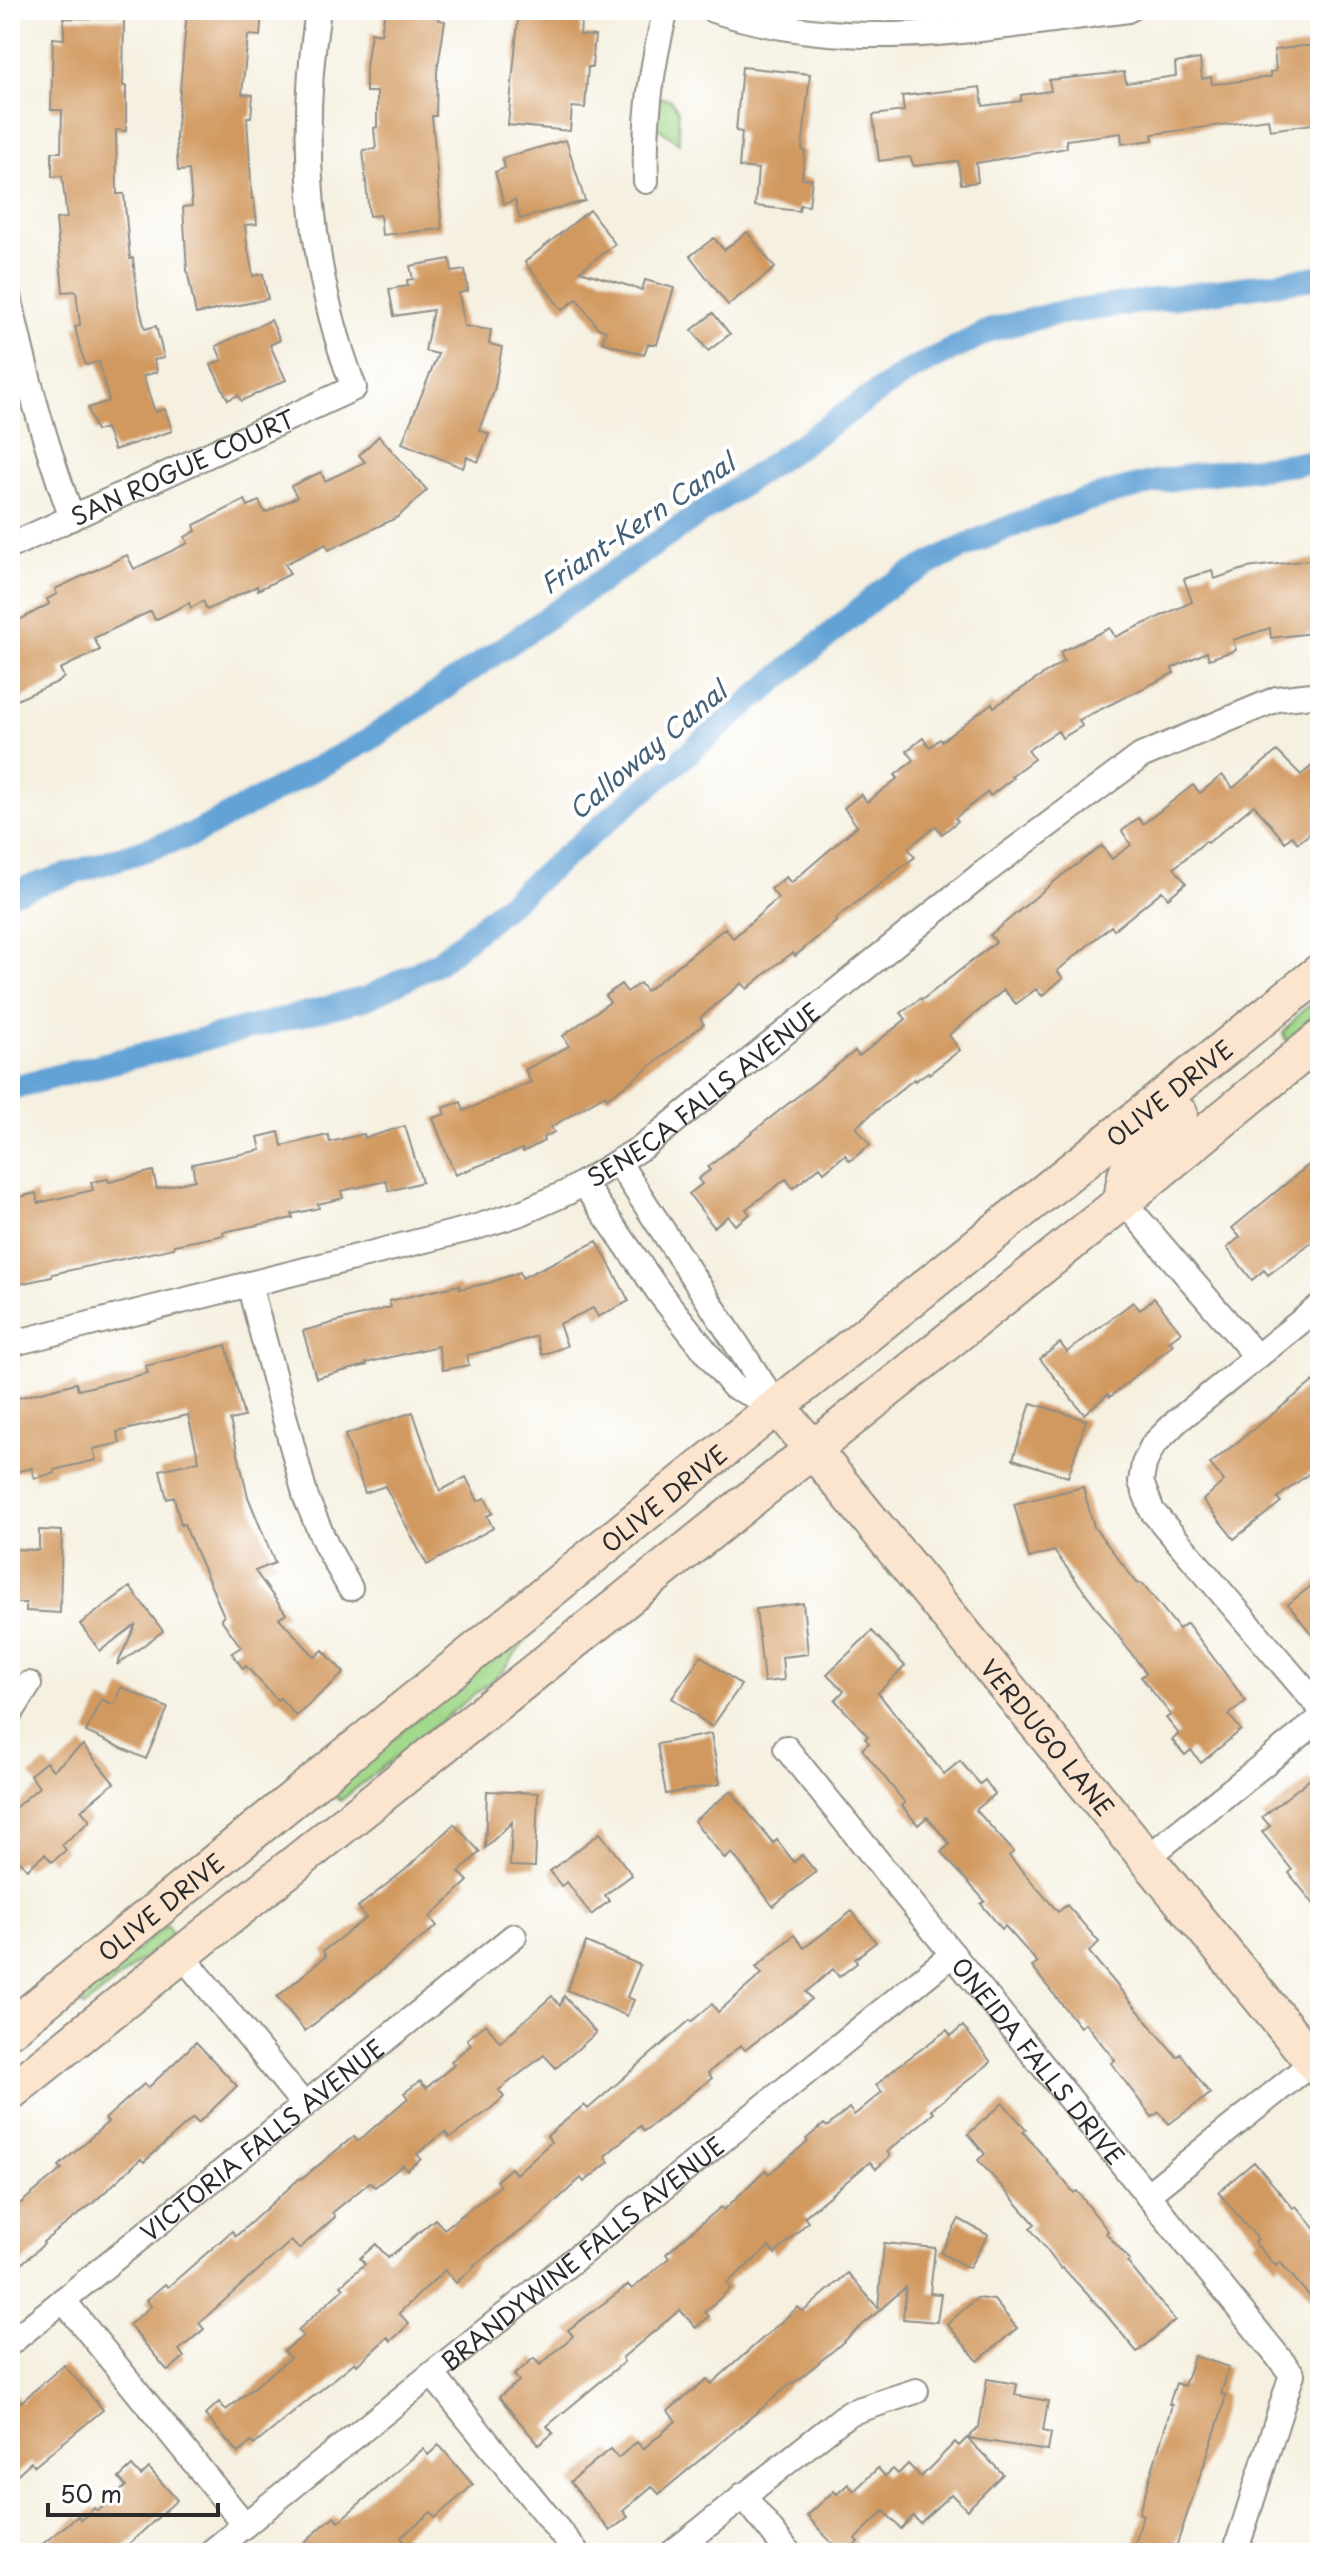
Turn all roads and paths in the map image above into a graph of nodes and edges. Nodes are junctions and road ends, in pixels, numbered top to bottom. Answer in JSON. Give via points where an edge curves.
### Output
{"nodes":[{"id":1,"x":318,"y":10,"type":"edge"},
{"id":2,"x":666,"y":10,"type":"edge"},
{"id":3,"x":713,"y":10,"type":"edge"},
{"id":4,"x":1128,"y":10,"type":"edge"},
{"id":5,"x":1040,"y":16,"type":"edge"},
{"id":6,"x":646,"y":181,"type":"dead end"},
{"id":7,"x":10,"y":300,"type":"edge"},
{"id":8,"x":72,"y":518,"type":"junction"},
{"id":9,"x":10,"y":546,"type":"edge"},
{"id":10,"x":1320,"y":694,"type":"edge"},
{"id":11,"x":1320,"y":972,"type":"edge"},
{"id":12,"x":1254,"y":1026,"type":"junction"},
{"id":13,"x":1320,"y":1039,"type":"edge"},
{"id":14,"x":618,"y":1162,"type":"junction"},
{"id":15,"x":583,"y":1183,"type":"junction"},
{"id":16,"x":1123,"y":1201,"type":"junction"},
{"id":17,"x":249,"y":1284,"type":"junction"},
{"id":18,"x":1320,"y":1306,"type":"edge"},
{"id":19,"x":10,"y":1344,"type":"edge"},
{"id":20,"x":1257,"y":1357,"type":"junction"},
{"id":21,"x":777,"y":1406,"type":"junction"},
{"id":22,"x":811,"y":1450,"type":"junction"},
{"id":23,"x":350,"y":1588,"type":"dead end"},
{"id":24,"x":29,"y":1684,"type":"dead end"},
{"id":25,"x":1320,"y":1708,"type":"edge"},
{"id":26,"x":10,"y":1714,"type":"edge"},
{"id":27,"x":1320,"y":1719,"type":"edge"},
{"id":28,"x":786,"y":1748,"type":"dead end"},
{"id":29,"x":289,"y":1804,"type":"junction"},
{"id":30,"x":1147,"y":1858,"type":"junction"},
{"id":31,"x":514,"y":1936,"type":"dead end"},
{"id":32,"x":953,"y":1954,"type":"junction"},
{"id":33,"x":182,"y":1955,"type":"junction"},
{"id":34,"x":10,"y":2029,"type":"edge"},
{"id":35,"x":1316,"y":2066,"type":"edge"},
{"id":36,"x":10,"y":2092,"type":"edge"},
{"id":37,"x":304,"y":2105,"type":"junction"},
{"id":38,"x":1147,"y":2195,"type":"junction"},
{"id":39,"x":63,"y":2300,"type":"junction"},
{"id":40,"x":10,"y":2343,"type":"edge"},
{"id":41,"x":432,"y":2374,"type":"junction"},
{"id":42,"x":916,"y":2391,"type":"dead end"},
{"id":43,"x":743,"y":2495,"type":"junction"},
{"id":44,"x":245,"y":2525,"type":"junction"},
{"id":45,"x":210,"y":2553,"type":"edge"},
{"id":46,"x":577,"y":2553,"type":"edge"},
{"id":47,"x":672,"y":2553,"type":"edge"},
{"id":48,"x":789,"y":2553,"type":"edge"},
{"id":49,"x":1235,"y":2553,"type":"edge"}],
"edges":[{"from":1,"to":8,"type":"street","name":"SAN ROGUE COURT","via":[[308,109],[309,184],[329,308],[354,388]]},
{"from":2,"to":6,"type":"street","via":[[648,96]]},
{"from":3,"to":5,"type":"street","via":[[810,32],[863,37],[914,36]]},
{"from":4,"to":5,"type":"street"},
{"from":7,"to":8,"type":"street","via":[[43,438]]},
{"from":8,"to":9,"type":"street","name":"SAN ROGUE COURT"},
{"from":10,"to":14,"type":"street","name":"SENECA FALLS AVENUE","via":[[1277,699],[1141,756],[982,874]]},
{"from":11,"to":12,"type":"main road","name":"OLIVE DRIVE"},
{"from":12,"to":16,"type":"main road","via":[[1217,1082],[1133,1157],[1123,1178]]},
{"from":12,"to":21,"type":"main road","name":"OLIVE DRIVE"},
{"from":13,"to":16,"type":"main road"},
{"from":14,"to":15,"type":"street","name":"SENECA FALLS AVENUE"},
{"from":14,"to":21,"type":"street"},
{"from":15,"to":17,"type":"street","name":"SENECA FALLS AVENUE","via":[[521,1213],[473,1228]]},
{"from":15,"to":21,"type":"street","via":[[733,1386]]},
{"from":16,"to":20,"type":"street"},
{"from":16,"to":22,"type":"main road"},
{"from":17,"to":19,"type":"street","name":"SENECA FALLS AVENUE"},
{"from":17,"to":23,"type":"street","via":[[306,1498]]},
{"from":18,"to":20,"type":"street"},
{"from":20,"to":25,"type":"street","via":[[1153,1445],[1141,1482],[1152,1511]]},
{"from":21,"to":22,"type":"main road","name":"VERDUGO LANE"},
{"from":21,"to":29,"type":"main road","name":"OLIVE DRIVE"},
{"from":22,"to":30,"type":"main road","name":"VERDUGO LANE"},
{"from":22,"to":33,"type":"main road"},
{"from":24,"to":26,"type":"street"},
{"from":27,"to":30,"type":"street"},
{"from":28,"to":32,"type":"street","name":"ONEIDA FALLS DRIVE"},
{"from":29,"to":33,"type":"main road","via":[[281,1837],[188,1921],[179,1936]]},
{"from":29,"to":34,"type":"main road","name":"OLIVE DRIVE"},
{"from":30,"to":35,"type":"main road","name":"VERDUGO LANE"},
{"from":31,"to":37,"type":"street","name":"VICTORIA FALLS AVENUE"},
{"from":32,"to":38,"type":"street","name":"ONEIDA FALLS DRIVE"},
{"from":32,"to":41,"type":"street","name":"BRANDYWINE FALLS AVENUE"},
{"from":33,"to":36,"type":"main road"},
{"from":33,"to":37,"type":"street"},
{"from":35,"to":38,"type":"street"},
{"from":37,"to":39,"type":"street","name":"VICTORIA FALLS AVENUE"},
{"from":38,"to":49,"type":"street","name":"ONEIDA FALLS DRIVE","via":[[1292,2374]]},
{"from":39,"to":40,"type":"street","name":"VICTORIA FALLS AVENUE"},
{"from":39,"to":44,"type":"street"},
{"from":41,"to":44,"type":"street","name":"BRANDYWINE FALLS AVENUE"},
{"from":41,"to":46,"type":"street"},
{"from":42,"to":43,"type":"street","via":[[849,2413]]},
{"from":43,"to":47,"type":"street"},
{"from":43,"to":48,"type":"street"},
{"from":44,"to":45,"type":"street","name":"BRANDYWINE FALLS AVENUE"}]}
